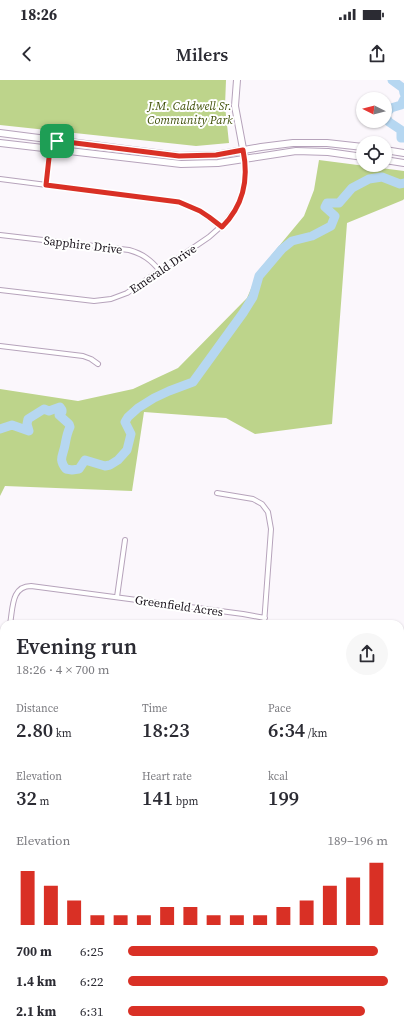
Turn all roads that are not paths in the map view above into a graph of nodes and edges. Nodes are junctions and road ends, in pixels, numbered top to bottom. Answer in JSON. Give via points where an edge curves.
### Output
{"nodes":[{"id":1,"x":237,"y":80,"type":"edge"},
{"id":2,"x":0,"y":133,"type":"edge"},
{"id":3,"x":51,"y":140,"type":"junction"},
{"id":4,"x":0,"y":143,"type":"edge"},
{"id":5,"x":356,"y":146,"type":"edge"},
{"id":6,"x":50,"y":149,"type":"junction"},
{"id":7,"x":243,"y":150,"type":"junction"},
{"id":8,"x":392,"y":151,"type":"edge"},
{"id":9,"x":404,"y":153,"type":"edge"},
{"id":10,"x":356,"y":156,"type":"edge"},
{"id":11,"x":244,"y":158,"type":"junction"},
{"id":12,"x":392,"y":161,"type":"edge"},
{"id":13,"x":404,"y":163,"type":"edge"},
{"id":14,"x":0,"y":179,"type":"edge"},
{"id":15,"x":46,"y":185,"type":"junction"},
{"id":16,"x":222,"y":227,"type":"junction"},
{"id":17,"x":0,"y":235,"type":"edge"},
{"id":18,"x":160,"y":271,"type":"junction"},
{"id":19,"x":0,"y":290,"type":"edge"},
{"id":20,"x":0,"y":346,"type":"edge"},
{"id":21,"x":98,"y":364,"type":"dead end"},
{"id":22,"x":217,"y":493,"type":"dead end"},
{"id":23,"x":125,"y":540,"type":"dead end"},
{"id":24,"x":118,"y":597,"type":"junction"},
{"id":25,"x":265,"y":618,"type":"joint"},
{"id":26,"x":11,"y":620,"type":"edge"}],
"edges":[{"from":1,"to":7,"type":"street","via":[[235,106]]},
{"from":2,"to":3,"type":"street"},
{"from":3,"to":6,"type":"street"},
{"from":3,"to":7,"type":"street","via":[[179,156],[216,155]]},
{"from":4,"to":6,"type":"street"},
{"from":5,"to":7,"type":"street","via":[[293,143]]},
{"from":6,"to":11,"type":"street","via":[[181,164],[218,163]]},
{"from":6,"to":15,"type":"street"},
{"from":7,"to":11,"type":"street"},
{"from":8,"to":9,"type":"street"},
{"from":10,"to":11,"type":"street","via":[[296,151]]},
{"from":11,"to":16,"type":"street","name":"Emerald Drive","via":[[246,177],[243,191],[238,205]]},
{"from":12,"to":13,"type":"street"},
{"from":14,"to":15,"type":"street"},
{"from":15,"to":16,"type":"street","via":[[179,202],[200,211]]},
{"from":16,"to":18,"type":"street","name":"Emerald Drive"},
{"from":17,"to":18,"type":"street","name":"Sapphire Drive","via":[[129,250],[144,256]]},
{"from":18,"to":19,"type":"street","name":"Emerald Drive","via":[[127,293],[104,300],[88,301]]},
{"from":20,"to":21,"type":"street","via":[[87,357]]},
{"from":22,"to":25,"type":"street","via":[[253,498],[268,512],[271,529]]},
{"from":23,"to":24,"type":"street","name":"Greenfield Acres"},
{"from":24,"to":25,"type":"street","name":"Greenfield Acres"},
{"from":24,"to":26,"type":"street","name":"Greenfield Acres","via":[[23,586],[15,597]]}]}
